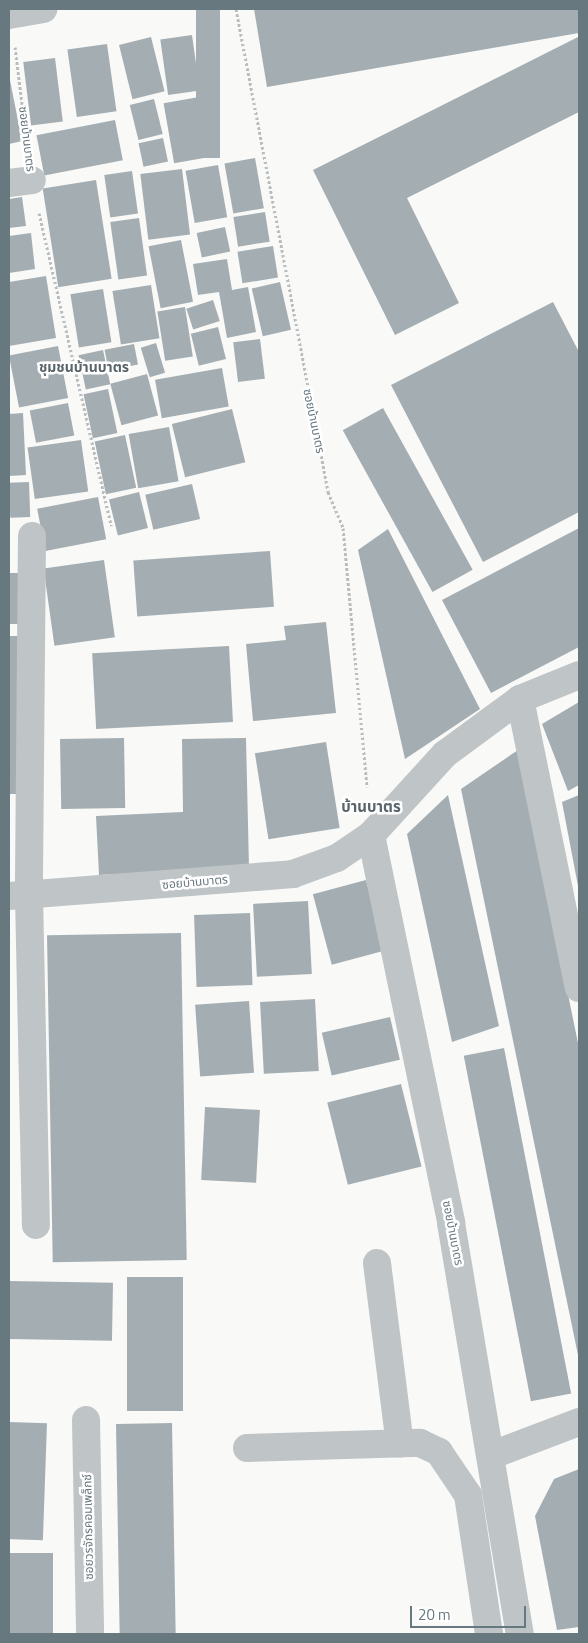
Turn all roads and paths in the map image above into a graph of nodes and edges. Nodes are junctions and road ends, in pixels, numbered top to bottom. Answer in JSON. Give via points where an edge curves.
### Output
{"nodes":[{"id":1,"x":43,"y":9,"type":"edge"},
{"id":2,"x":236,"y":9,"type":"edge"},
{"id":3,"x":10,"y":15,"type":"edge"},
{"id":4,"x":20,"y":181,"type":"edge"},
{"id":5,"x":111,"y":526,"type":"dead end"},
{"id":6,"x":32,"y":536,"type":"dead end"},
{"id":7,"x":579,"y":675,"type":"edge"},
{"id":8,"x":520,"y":699,"type":"junction"},
{"id":9,"x":371,"y":835,"type":"junction"},
{"id":10,"x":19,"y":895,"type":"edge"},
{"id":11,"x":579,"y":988,"type":"edge"},
{"id":12,"x":36,"y":1224,"type":"dead end"},
{"id":13,"x":377,"y":1262,"type":"dead end"},
{"id":14,"x":86,"y":1420,"type":"dead end"},
{"id":15,"x":579,"y":1422,"type":"edge"},
{"id":16,"x":400,"y":1444,"type":"junction"},
{"id":17,"x":247,"y":1448,"type":"dead end"},
{"id":18,"x":492,"y":1455,"type":"junction"},
{"id":19,"x":90,"y":1634,"type":"edge"},
{"id":20,"x":489,"y":1634,"type":"edge"},
{"id":21,"x":520,"y":1634,"type":"edge"}],
"edges":[{"from":1,"to":3,"type":"street"},
{"from":2,"to":9,"type":"path","name":"ซอยบ้านบาตร","via":[[326,483],[343,528]]},
{"from":3,"to":4,"type":"path","name":"ซอยบ้านบาตร"},
{"from":4,"to":5,"type":"path","name":"ซอยบ้านบาตร"},
{"from":6,"to":10,"type":"street"},
{"from":7,"to":8,"type":"street","name":"ซอยบ้านบาตร"},
{"from":8,"to":9,"type":"street","name":"ซอยบ้านบาตร","via":[[445,754]]},
{"from":8,"to":11,"type":"street"},
{"from":9,"to":10,"type":"street","name":"ซอยบ้านบาตร","via":[[337,858],[293,874]]},
{"from":9,"to":18,"type":"street","name":"ซอยบ้านบาตร","via":[[451,1223]]},
{"from":10,"to":12,"type":"street"},
{"from":13,"to":16,"type":"street"},
{"from":14,"to":19,"type":"street","name":"ซอยวรจักรคอมเพล็กซ์"},
{"from":15,"to":18,"type":"street"},
{"from":16,"to":17,"type":"street"},
{"from":16,"to":20,"type":"street","via":[[420,1443],[439,1452],[468,1495]]},
{"from":18,"to":21,"type":"street","name":"ซอยบ้านบาตร"}]}
